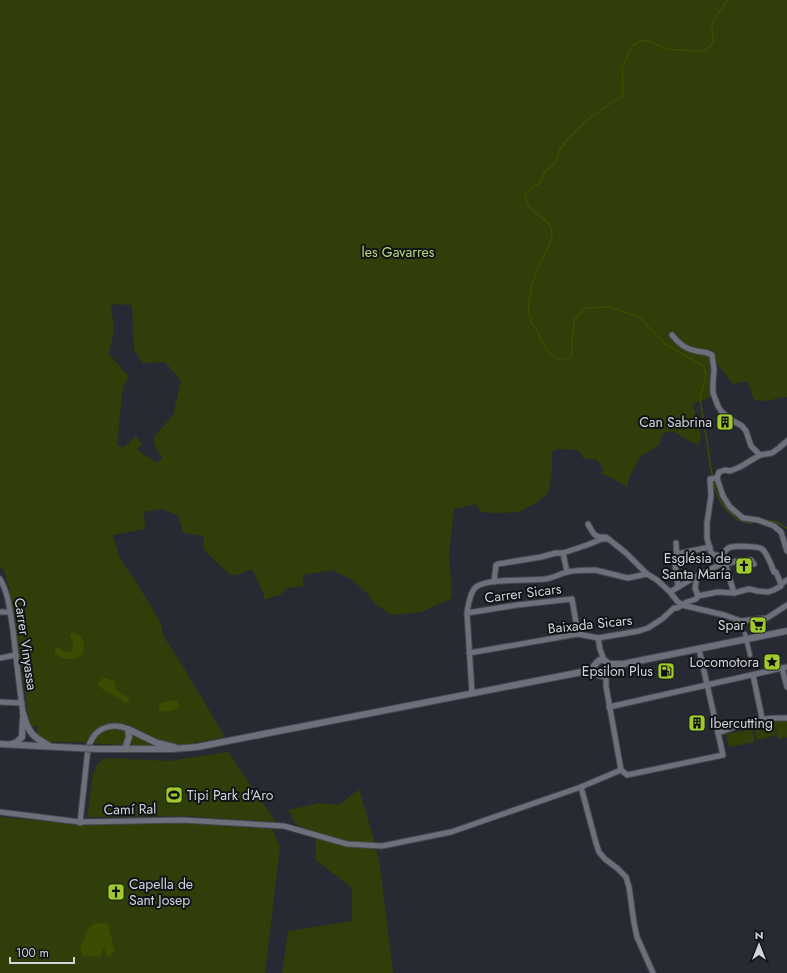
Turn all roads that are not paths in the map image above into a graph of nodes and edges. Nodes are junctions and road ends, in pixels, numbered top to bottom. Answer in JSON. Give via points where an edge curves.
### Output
{"nodes":[{"id":1,"x":672,"y":335,"type":"dead end"},
{"id":2,"x":787,"y":441,"type":"edge"},
{"id":3,"x":760,"y":455,"type":"junction"},
{"id":4,"x":714,"y":478,"type":"junction"},
{"id":5,"x":588,"y":524,"type":"dead end"},
{"id":6,"x":608,"y":538,"type":"junction"},
{"id":7,"x":676,"y":543,"type":"dead end"},
{"id":8,"x":710,"y":547,"type":"junction"},
{"id":9,"x":787,"y":551,"type":"edge"},
{"id":10,"x":564,"y":553,"type":"junction"},
{"id":11,"x":677,"y":554,"type":"junction"},
{"id":12,"x":723,"y":556,"type":"junction"},
{"id":13,"x":725,"y":564,"type":"junction"},
{"id":14,"x":754,"y":564,"type":"dead end"},
{"id":15,"x":567,"y":572,"type":"junction"},
{"id":16,"x":647,"y":574,"type":"junction"},
{"id":17,"x":697,"y":576,"type":"junction"},
{"id":18,"x":0,"y":579,"type":"edge"},
{"id":19,"x":787,"y":580,"type":"edge"},
{"id":20,"x":494,"y":582,"type":"junction"},
{"id":21,"x":781,"y":584,"type":"junction"},
{"id":22,"x":678,"y":586,"type":"junction"},
{"id":23,"x":670,"y":592,"type":"junction"},
{"id":24,"x":734,"y":593,"type":"junction"},
{"id":25,"x":698,"y":596,"type":"junction"},
{"id":26,"x":677,"y":601,"type":"junction"},
{"id":27,"x":682,"y":605,"type":"junction"},
{"id":28,"x":787,"y":605,"type":"edge"},
{"id":29,"x":674,"y":608,"type":"junction"},
{"id":30,"x":0,"y":612,"type":"edge"},
{"id":31,"x":10,"y":612,"type":"junction"},
{"id":32,"x":467,"y":613,"type":"junction"},
{"id":33,"x":787,"y":631,"type":"edge"},
{"id":34,"x":578,"y":634,"type":"junction"},
{"id":35,"x":745,"y":637,"type":"junction"},
{"id":36,"x":598,"y":638,"type":"junction"},
{"id":37,"x":699,"y":649,"type":"junction"},
{"id":38,"x":469,"y":653,"type":"junction"},
{"id":39,"x":750,"y":654,"type":"dead end"},
{"id":40,"x":16,"y":655,"type":"junction"},
{"id":41,"x":0,"y":658,"type":"edge"},
{"id":42,"x":785,"y":667,"type":"edge"},
{"id":43,"x":602,"y":668,"type":"junction"},
{"id":44,"x":753,"y":675,"type":"junction"},
{"id":45,"x":708,"y":685,"type":"junction"},
{"id":46,"x":787,"y":687,"type":"edge"},
{"id":47,"x":472,"y":693,"type":"junction"},
{"id":48,"x":0,"y":702,"type":"edge"},
{"id":49,"x":22,"y":703,"type":"junction"},
{"id":50,"x":609,"y":707,"type":"junction"},
{"id":51,"x":23,"y":713,"type":"junction"},
{"id":52,"x":762,"y":718,"type":"junction"},
{"id":53,"x":787,"y":718,"type":"edge"},
{"id":54,"x":128,"y":729,"type":"junction"},
{"id":55,"x":30,"y":733,"type":"junction"},
{"id":56,"x":718,"y":733,"type":"junction"},
{"id":57,"x":22,"y":737,"type":"junction"},
{"id":58,"x":0,"y":744,"type":"edge"},
{"id":59,"x":9,"y":745,"type":"junction"},
{"id":60,"x":26,"y":745,"type":"junction"},
{"id":61,"x":51,"y":747,"type":"junction"},
{"id":62,"x":125,"y":749,"type":"junction"},
{"id":63,"x":185,"y":749,"type":"junction"},
{"id":64,"x":621,"y":770,"type":"junction"},
{"id":65,"x":581,"y":787,"type":"junction"},
{"id":66,"x":0,"y":812,"type":"edge"},
{"id":67,"x":80,"y":823,"type":"junction"},
{"id":68,"x":653,"y":973,"type":"edge"}],
"edges":[{"from":1,"to":3,"type":"street","via":[[686,348],[712,355],[713,393],[718,406],[730,419],[742,426],[751,446]]},
{"from":2,"to":3,"type":"street","via":[[772,453]]},
{"from":3,"to":4,"type":"street","via":[[740,467],[719,472]]},
{"from":4,"to":8,"type":"street","via":[[707,523]]},
{"from":4,"to":9,"type":"street","via":[[730,507],[743,518],[774,526],[781,532]]},
{"from":5,"to":6,"type":"street","via":[[595,534]]},
{"from":6,"to":10,"type":"street"},
{"from":6,"to":16,"type":"street"},
{"from":7,"to":11,"type":"street"},
{"from":8,"to":11,"type":"street"},
{"from":8,"to":12,"type":"street","via":[[714,555]]},
{"from":10,"to":15,"type":"street"},
{"from":10,"to":20,"type":"street","via":[[498,564]]},
{"from":11,"to":22,"type":"street","via":[[675,564]]},
{"from":12,"to":13,"type":"street"},
{"from":12,"to":21,"type":"street","via":[[731,547],[761,548]]},
{"from":13,"to":14,"type":"street","via":[[751,560]]},
{"from":13,"to":17,"type":"street"},
{"from":13,"to":24,"type":"street"},
{"from":15,"to":16,"type":"street","via":[[595,570],[628,578]]},
{"from":15,"to":20,"type":"street","via":[[548,579]]},
{"from":16,"to":23,"type":"street"},
{"from":17,"to":22,"type":"street"},
{"from":17,"to":25,"type":"street","via":[[695,588]]},
{"from":18,"to":31,"type":"street","name":"Carrer Vinyassa","via":[[7,595]]},
{"from":19,"to":21,"type":"street","name":"Baixada Sicars"},
{"from":20,"to":32,"type":"street","via":[[483,583],[475,588]]},
{"from":21,"to":24,"type":"street","name":"Baixada Sicars","via":[[768,592],[749,589]]},
{"from":22,"to":23,"type":"street"},
{"from":23,"to":26,"type":"street"},
{"from":24,"to":25,"type":"street","name":"Baixada Sicars","via":[[718,592]]},
{"from":25,"to":27,"type":"street","name":"Baixada Sicars"},
{"from":26,"to":27,"type":"street"},
{"from":26,"to":29,"type":"street"},
{"from":27,"to":28,"type":"street","via":[[741,620],[766,618]]},
{"from":27,"to":29,"type":"street","name":"Baixada Sicars"},
{"from":29,"to":36,"type":"street","name":"Baixada Sicars","via":[[648,628]]},
{"from":30,"to":31,"type":"street"},
{"from":31,"to":40,"type":"street","name":"Carrer Vinyassa"},
{"from":32,"to":34,"type":"street","name":"Carrer Sicars","via":[[572,599]]},
{"from":32,"to":38,"type":"street"},
{"from":33,"to":35,"type":"street"},
{"from":34,"to":36,"type":"street","name":"Baixada Sicars"},
{"from":34,"to":38,"type":"street","name":"Baixada Sicars"},
{"from":35,"to":37,"type":"street"},
{"from":35,"to":39,"type":"street"},
{"from":36,"to":43,"type":"street"},
{"from":37,"to":43,"type":"street"},
{"from":37,"to":45,"type":"street"},
{"from":38,"to":47,"type":"street"},
{"from":40,"to":41,"type":"street"},
{"from":40,"to":49,"type":"street","name":"Carrer Vinyassa"},
{"from":42,"to":44,"type":"street"},
{"from":42,"to":46,"type":"street"},
{"from":43,"to":47,"type":"street"},
{"from":43,"to":50,"type":"street"},
{"from":44,"to":45,"type":"street"},
{"from":44,"to":52,"type":"street"},
{"from":45,"to":50,"type":"street"},
{"from":45,"to":56,"type":"street"},
{"from":47,"to":63,"type":"street"},
{"from":48,"to":49,"type":"street"},
{"from":49,"to":51,"type":"street","name":"Carrer Vinyassa"},
{"from":50,"to":64,"type":"street"},
{"from":51,"to":55,"type":"street"},
{"from":51,"to":57,"type":"street"},
{"from":52,"to":53,"type":"street"},
{"from":52,"to":56,"type":"street"},
{"from":54,"to":62,"type":"street","via":[[129,738]]},
{"from":54,"to":63,"type":"street","via":[[157,743]]},
{"from":54,"to":67,"type":"street","via":[[110,726],[92,738],[88,748]]},
{"from":55,"to":60,"type":"street"},
{"from":55,"to":61,"type":"street"},
{"from":56,"to":64,"type":"street","via":[[724,755],[627,776]]},
{"from":57,"to":59,"type":"street"},
{"from":57,"to":60,"type":"street"},
{"from":58,"to":59,"type":"street"},
{"from":59,"to":60,"type":"street"},
{"from":60,"to":61,"type":"street"},
{"from":61,"to":62,"type":"street","bridge":true},
{"from":62,"to":63,"type":"street"},
{"from":64,"to":65,"type":"street","name":"Camí Ral"},
{"from":65,"to":67,"type":"street","name":"Camí Ral","via":[[451,832],[382,846],[347,844],[284,826],[182,820]]},
{"from":65,"to":68,"type":"street","via":[[599,852],[626,877],[637,937]]},
{"from":66,"to":67,"type":"street","name":"Camí Ral"}]}
